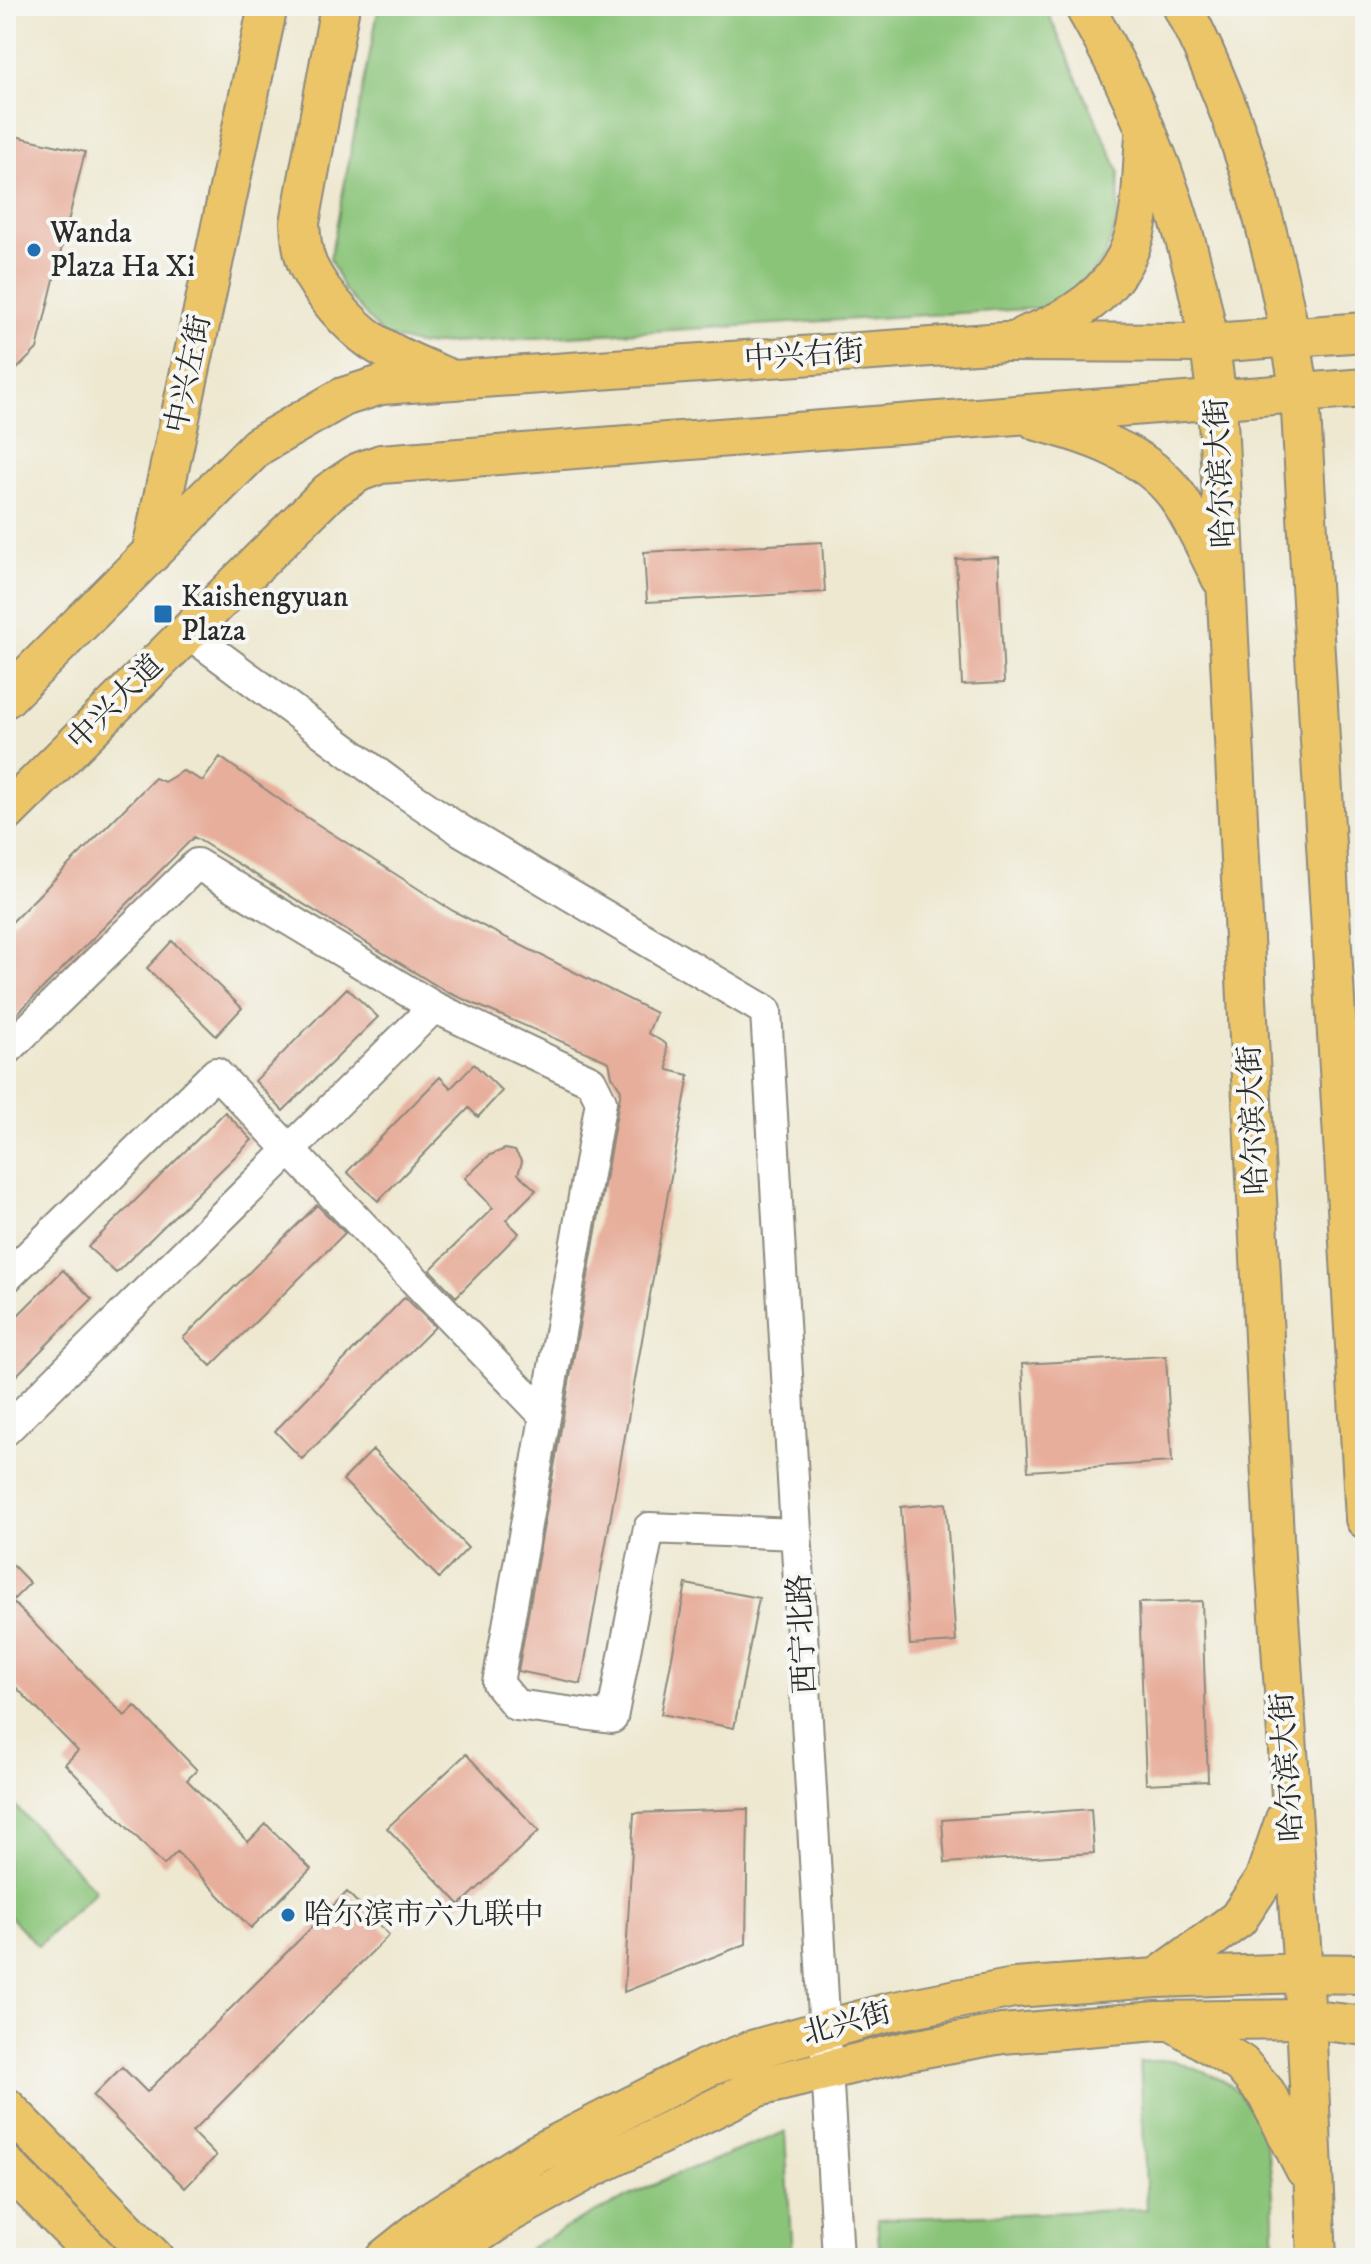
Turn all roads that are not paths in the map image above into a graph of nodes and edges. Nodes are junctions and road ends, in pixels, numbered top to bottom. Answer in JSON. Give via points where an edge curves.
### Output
{"nodes":[{"id":1,"x":268,"y":6,"type":"edge"},
{"id":2,"x":340,"y":6,"type":"edge"},
{"id":3,"x":1084,"y":6,"type":"edge"},
{"id":4,"x":1182,"y":6,"type":"edge"},
{"id":5,"x":1146,"y":127,"type":"junction"},
{"id":6,"x":1365,"y":332,"type":"edge"},
{"id":7,"x":1291,"y":338,"type":"junction"},
{"id":8,"x":1004,"y":342,"type":"junction"},
{"id":9,"x":1211,"y":343,"type":"junction"},
{"id":10,"x":453,"y":381,"type":"junction"},
{"id":11,"x":1365,"y":388,"type":"edge"},
{"id":12,"x":1300,"y":394,"type":"junction"},
{"id":13,"x":1217,"y":400,"type":"junction"},
{"id":14,"x":1011,"y":414,"type":"junction"},
{"id":15,"x":151,"y":554,"type":"junction"},
{"id":16,"x":1228,"y":593,"type":"junction"},
{"id":17,"x":187,"y":632,"type":"junction"},
{"id":18,"x":6,"y":698,"type":"edge"},
{"id":19,"x":6,"y":813,"type":"edge"},
{"id":20,"x":434,"y":1007,"type":"junction"},
{"id":21,"x":6,"y":1051,"type":"edge"},
{"id":22,"x":291,"y":1149,"type":"junction"},
{"id":23,"x":6,"y":1278,"type":"edge"},
{"id":24,"x":545,"y":1416,"type":"junction"},
{"id":25,"x":6,"y":1430,"type":"edge"},
{"id":26,"x":1365,"y":1519,"type":"edge"},
{"id":27,"x":797,"y":1534,"type":"junction"},
{"id":28,"x":1290,"y":1805,"type":"junction"},
{"id":29,"x":1302,"y":1973,"type":"junction"},
{"id":30,"x":1365,"y":1974,"type":"edge"},
{"id":31,"x":1157,"y":1978,"type":"junction"},
{"id":32,"x":1306,"y":2019,"type":"junction"},
{"id":33,"x":1172,"y":2021,"type":"junction"},
{"id":34,"x":1365,"y":2026,"type":"edge"},
{"id":35,"x":824,"y":2030,"type":"junction"},
{"id":36,"x":826,"y":2071,"type":"junction"},
{"id":37,"x":6,"y":2107,"type":"edge"},
{"id":38,"x":6,"y":2165,"type":"edge"},
{"id":39,"x":1311,"y":2183,"type":"junction"},
{"id":40,"x":98,"y":2258,"type":"edge"},
{"id":41,"x":154,"y":2258,"type":"edge"},
{"id":42,"x":385,"y":2258,"type":"edge"},
{"id":43,"x":442,"y":2258,"type":"edge"},
{"id":44,"x":838,"y":2258,"type":"edge"},
{"id":45,"x":1317,"y":2258,"type":"edge"}],
"edges":[{"from":1,"to":15,"type":"main road","name":"中兴左街"},
{"from":2,"to":10,"type":"main road","via":[[300,223],[302,249],[326,293],[354,326]]},
{"from":3,"to":5,"type":"main road","name":"哈尔滨大街"},
{"from":4,"to":7,"type":"main road","via":[[1227,102],[1247,162]]},
{"from":5,"to":8,"type":"main road","via":[[1135,234],[1113,279],[1071,316]]},
{"from":5,"to":9,"type":"main road","name":"哈尔滨大街","via":[[1177,213]]},
{"from":6,"to":7,"type":"main road","name":"中兴右街"},
{"from":7,"to":9,"type":"main road","name":"中兴右街"},
{"from":7,"to":12,"type":"main road"},
{"from":8,"to":9,"type":"main road","name":"中兴右街"},
{"from":8,"to":10,"type":"main road","name":"中兴右街"},
{"from":9,"to":13,"type":"main road","name":"哈尔滨大街"},
{"from":10,"to":15,"type":"main road","name":"中兴右街","via":[[381,385],[343,397],[258,446]]},
{"from":11,"to":12,"type":"main road"},
{"from":12,"to":13,"type":"main road"},
{"from":12,"to":26,"type":"main road"},
{"from":13,"to":14,"type":"main road"},
{"from":13,"to":16,"type":"main road","name":"哈尔滨大街"},
{"from":14,"to":16,"type":"main road","via":[[1106,444],[1155,475],[1175,494]]},
{"from":14,"to":17,"type":"main road","name":"中兴大道","via":[[381,464],[329,492]]},
{"from":15,"to":18,"type":"main road"},
{"from":16,"to":28,"type":"main road","name":"哈尔滨大街"},
{"from":17,"to":19,"type":"main road","name":"中兴大道"},
{"from":17,"to":27,"type":"street","name":"西宁北路","via":[[460,830],[766,1011]]},
{"from":20,"to":21,"type":"street","via":[[197,864]]},
{"from":20,"to":22,"type":"street"},
{"from":20,"to":24,"type":"street","via":[[591,1081],[601,1101]]},
{"from":22,"to":23,"type":"street","via":[[216,1073]]},
{"from":22,"to":24,"type":"street"},
{"from":22,"to":25,"type":"street"},
{"from":24,"to":27,"type":"street","via":[[498,1683],[516,1705],[612,1718],[649,1528]]},
{"from":27,"to":35,"type":"street","name":"西宁北路"},
{"from":28,"to":29,"type":"main road","name":"哈尔滨大街"},
{"from":28,"to":31,"type":"main road","via":[[1264,1880],[1238,1919]]},
{"from":29,"to":30,"type":"main road","name":"北兴街"},
{"from":29,"to":31,"type":"main road","name":"北兴街"},
{"from":29,"to":32,"type":"main road","name":"哈尔滨大街"},
{"from":31,"to":35,"type":"main road","name":"北兴街","via":[[1014,1988]]},
{"from":32,"to":33,"type":"main road","name":"北兴街"},
{"from":32,"to":34,"type":"main road","name":"北兴街"},
{"from":32,"to":39,"type":"main road","name":"哈尔滨大街"},
{"from":33,"to":36,"type":"main road","name":"北兴街","via":[[1002,2034]]},
{"from":33,"to":39,"type":"main road","via":[[1241,2064],[1266,2093]]},
{"from":35,"to":36,"type":"street","name":"西宁北路"},
{"from":35,"to":42,"type":"main road","name":"北兴街","via":[[755,2049],[633,2104],[535,2155],[435,2218]]},
{"from":36,"to":43,"type":"main road","name":"北兴街","via":[[758,2087],[511,2212]]},
{"from":36,"to":44,"type":"street","name":"西宁北路"},
{"from":37,"to":41,"type":"main road"},
{"from":38,"to":40,"type":"main road"},
{"from":39,"to":45,"type":"main road","name":"哈尔滨大街"}]}
